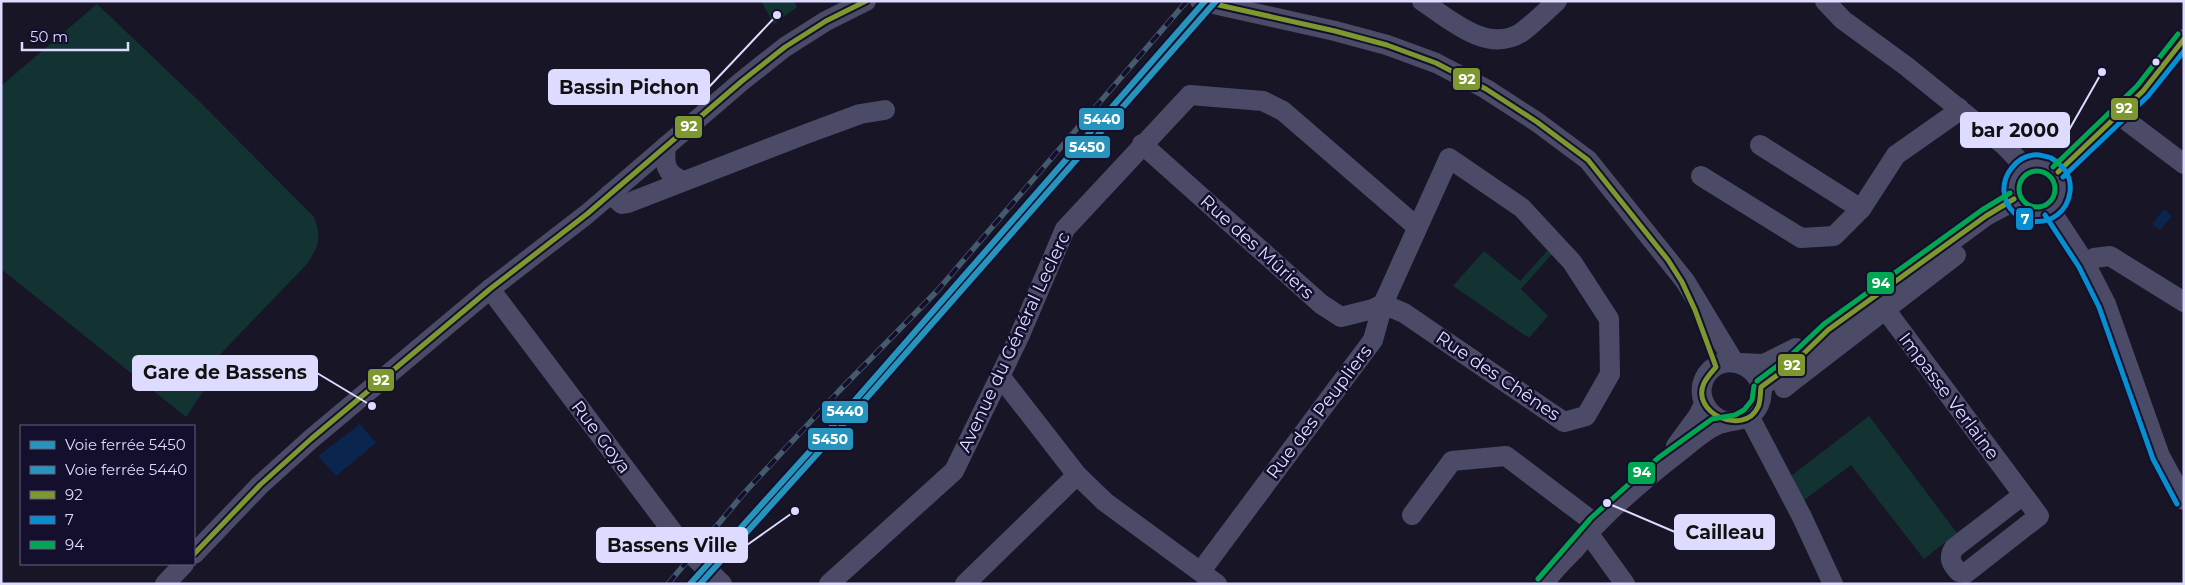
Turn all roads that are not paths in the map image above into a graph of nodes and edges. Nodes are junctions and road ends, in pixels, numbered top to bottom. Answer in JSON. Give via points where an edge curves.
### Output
{"nodes":[{"id":1,"x":866,"y":1,"type":"edge"},
{"id":2,"x":1200,"y":1,"type":"edge"},
{"id":3,"x":1422,"y":1,"type":"edge"},
{"id":4,"x":1557,"y":1,"type":"edge"},
{"id":5,"x":1825,"y":1,"type":"edge"},
{"id":6,"x":2184,"y":39,"type":"edge"},
{"id":7,"x":1959,"y":108,"type":"junction"},
{"id":8,"x":885,"y":110,"type":"dead end"},
{"id":9,"x":2119,"y":115,"type":"junction"},
{"id":10,"x":1142,"y":144,"type":"junction"},
{"id":11,"x":1760,"y":145,"type":"dead end"},
{"id":12,"x":666,"y":146,"type":"junction"},
{"id":13,"x":1449,"y":158,"type":"joint"},
{"id":14,"x":2184,"y":164,"type":"edge"},
{"id":15,"x":2024,"y":166,"type":"junction"},
{"id":16,"x":2058,"y":172,"type":"junction"},
{"id":17,"x":1701,"y":176,"type":"dead end"},
{"id":18,"x":682,"y":181,"type":"junction"},
{"id":19,"x":610,"y":194,"type":"junction"},
{"id":20,"x":2014,"y":199,"type":"junction"},
{"id":21,"x":1861,"y":209,"type":"junction"},
{"id":22,"x":2051,"y":211,"type":"junction"},
{"id":23,"x":1417,"y":227,"type":"junction"},
{"id":24,"x":2084,"y":263,"type":"junction"},
{"id":25,"x":490,"y":289,"type":"junction"},
{"id":26,"x":2184,"y":302,"type":"edge"},
{"id":27,"x":1383,"y":304,"type":"junction"},
{"id":28,"x":1881,"y":304,"type":"junction"},
{"id":29,"x":1828,"y":330,"type":"junction"},
{"id":30,"x":1725,"y":365,"type":"junction"},
{"id":31,"x":1792,"y":375,"type":"junction"},
{"id":32,"x":1000,"y":376,"type":"junction"},
{"id":33,"x":1761,"y":387,"type":"junction"},
{"id":34,"x":1704,"y":404,"type":"junction"},
{"id":35,"x":1749,"y":416,"type":"junction"},
{"id":36,"x":1726,"y":422,"type":"junction"},
{"id":37,"x":1663,"y":464,"type":"junction"},
{"id":38,"x":1077,"y":475,"type":"junction"},
{"id":39,"x":2023,"y":495,"type":"dead end"},
{"id":40,"x":2184,"y":500,"type":"edge"},
{"id":41,"x":1412,"y":515,"type":"dead end"},
{"id":42,"x":1592,"y":529,"type":"junction"},
{"id":43,"x":195,"y":553,"type":"edge"},
{"id":44,"x":183,"y":565,"type":"edge"},
{"id":45,"x":1201,"y":571,"type":"junction"},
{"id":46,"x":720,"y":582,"type":"edge"},
{"id":47,"x":165,"y":584,"type":"edge"},
{"id":48,"x":829,"y":584,"type":"edge"},
{"id":49,"x":965,"y":584,"type":"edge"},
{"id":50,"x":1217,"y":584,"type":"edge"},
{"id":51,"x":1544,"y":584,"type":"edge"},
{"id":52,"x":1625,"y":584,"type":"edge"},
{"id":53,"x":1834,"y":584,"type":"edge"}],
"edges":[{"from":1,"to":12,"type":"street","via":[[826,21],[786,47]]},
{"from":2,"to":30,"type":"street","via":[[1387,45],[1436,63],[1486,89],[1537,122],[1588,160],[1668,260]]},
{"from":3,"to":4,"type":"street","via":[[1466,31],[1500,40],[1521,32]]},
{"from":5,"to":7,"type":"street","via":[[1843,20]]},
{"from":6,"to":9,"type":"street","via":[[2143,91]]},
{"from":7,"to":15,"type":"street"},
{"from":7,"to":21,"type":"street","via":[[1896,155]]},
{"from":8,"to":18,"type":"street","via":[[860,114]]},
{"from":9,"to":14,"type":"street"},
{"from":9,"to":16,"type":"street"},
{"from":10,"to":23,"type":"street","name":"Avenue du Général Leclerc","via":[[1190,95],[1263,100],[1283,111]]},
{"from":10,"to":27,"type":"street","name":"Rue des Mûriers","via":[[1321,304],[1341,317]]},
{"from":10,"to":32,"type":"street","name":"Avenue du Général Leclerc","via":[[1065,229]]},
{"from":11,"to":21,"type":"street"},
{"from":12,"to":18,"type":"street","via":[[664,162],[668,172]]},
{"from":12,"to":19,"type":"street"},
{"from":13,"to":23,"type":"street","name":"Rue des Peupliers"},
{"from":13,"to":27,"type":"street","name":"Rue des Chênes","via":[[1522,208],[1572,262],[1609,319],[1610,374],[1586,416],[1564,422],[1404,313]]},
{"from":15,"to":16,"type":"street","via":[[2039,162]]},
{"from":15,"to":20,"type":"street","via":[[2014,177]]},
{"from":16,"to":22,"type":"street","via":[[2063,194]]},
{"from":17,"to":21,"type":"street","via":[[1801,238],[1834,236]]},
{"from":18,"to":19,"type":"street","via":[[628,203],[622,204]]},
{"from":19,"to":25,"type":"street"},
{"from":20,"to":22,"type":"street","via":[[2034,214]]},
{"from":20,"to":28,"type":"street","via":[[1979,221]]},
{"from":22,"to":24,"type":"street"},
{"from":23,"to":27,"type":"street","name":"Rue des Peupliers"},
{"from":24,"to":26,"type":"street","via":[[2110,256]]},
{"from":24,"to":40,"type":"street","via":[[2106,304],[2160,456]]},
{"from":25,"to":43,"type":"street","via":[[311,439],[260,485]]},
{"from":25,"to":46,"type":"street","name":"Rue Goya","via":[[685,548]]},
{"from":27,"to":45,"type":"street","name":"Rue des Peupliers","via":[[1373,340]]},
{"from":28,"to":29,"type":"street"},
{"from":28,"to":31,"type":"street"},
{"from":28,"to":39,"type":"street","name":"Impasse Verlaine"},
{"from":29,"to":30,"type":"street","via":[[1770,362]]},
{"from":29,"to":31,"type":"street"},
{"from":30,"to":33,"type":"street","via":[[1743,365],[1758,378]]},
{"from":30,"to":34,"type":"street","via":[[1708,374],[1703,383]]},
{"from":31,"to":33,"type":"street"},
{"from":32,"to":38,"type":"street"},
{"from":32,"to":48,"type":"street","name":"Avenue du Général Leclerc","via":[[954,471]]},
{"from":33,"to":35,"type":"street","via":[[1760,403]]},
{"from":34,"to":36,"type":"street","via":[[1713,416]]},
{"from":34,"to":37,"type":"street"},
{"from":35,"to":36,"type":"street","via":[[1737,422]]},
{"from":35,"to":53,"type":"street"},
{"from":36,"to":37,"type":"street","via":[[1710,429]]},
{"from":37,"to":42,"type":"street"},
{"from":38,"to":45,"type":"street","via":[[1105,502]]},
{"from":38,"to":49,"type":"street"},
{"from":41,"to":42,"type":"street","via":[[1452,461],[1506,456]]},
{"from":42,"to":51,"type":"street"},
{"from":42,"to":52,"type":"street"},
{"from":44,"to":47,"type":"street"},
{"from":45,"to":50,"type":"street"}]}
